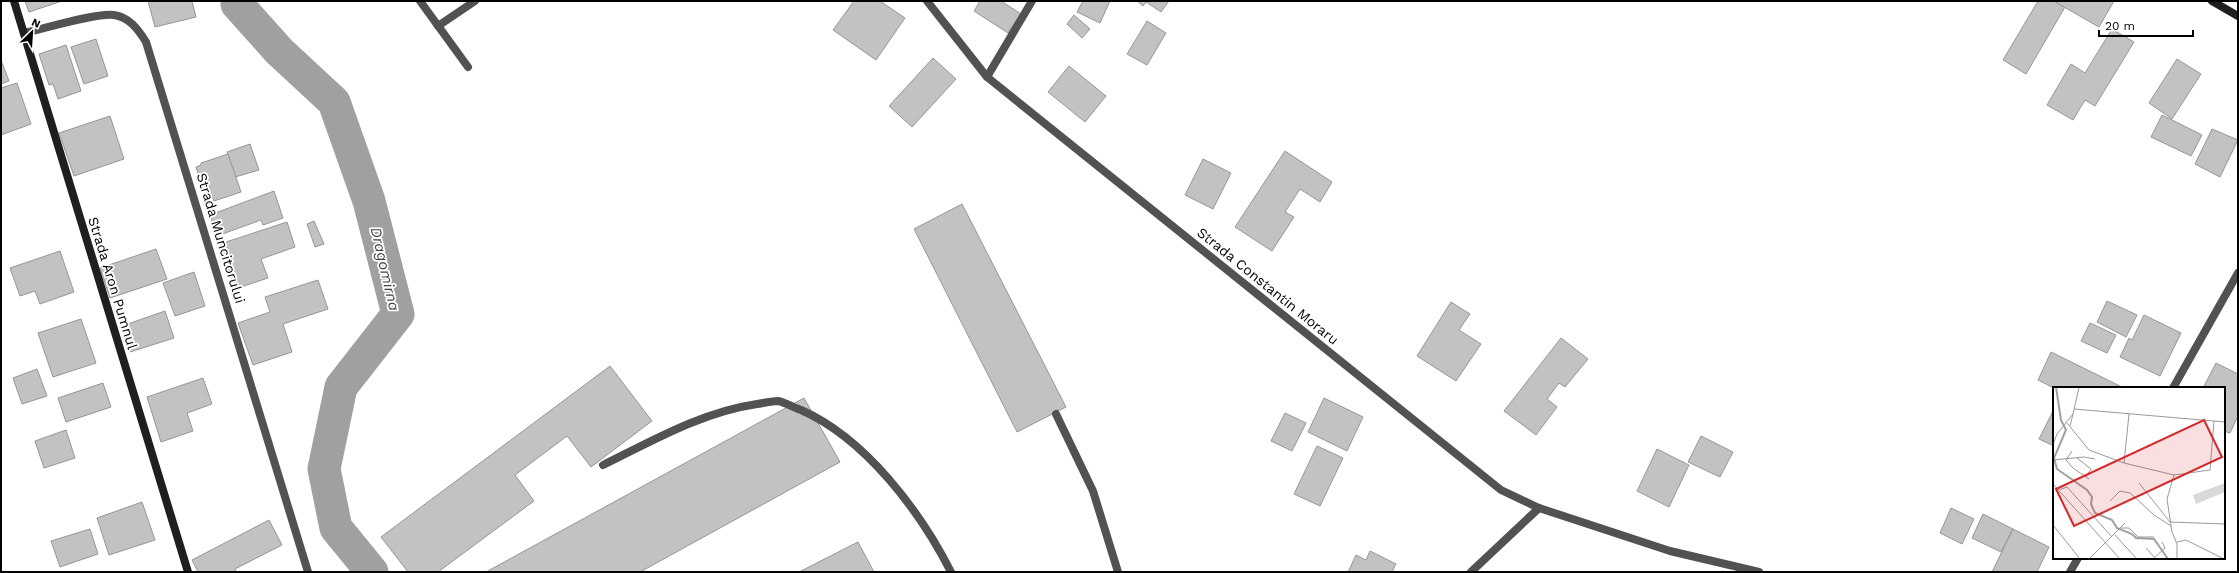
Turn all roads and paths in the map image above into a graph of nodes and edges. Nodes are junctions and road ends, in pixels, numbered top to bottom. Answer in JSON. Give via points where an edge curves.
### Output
{"nodes":[{"id":1,"x":14,"y":1,"type":"edge"},
{"id":2,"x":420,"y":1,"type":"edge"},
{"id":3,"x":475,"y":1,"type":"edge"},
{"id":4,"x":927,"y":1,"type":"edge"},
{"id":5,"x":1032,"y":1,"type":"edge"},
{"id":6,"x":2212,"y":1,"type":"edge"},
{"id":7,"x":2238,"y":16,"type":"edge"},
{"id":8,"x":438,"y":26,"type":"junction"},
{"id":9,"x":24,"y":33,"type":"junction"},
{"id":10,"x":468,"y":67,"type":"dead end"},
{"id":11,"x":987,"y":77,"type":"junction"},
{"id":12,"x":2238,"y":273,"type":"edge"},
{"id":13,"x":2174,"y":387,"type":"edge"},
{"id":14,"x":1056,"y":414,"type":"dead end"},
{"id":15,"x":603,"y":465,"type":"dead end"},
{"id":16,"x":1539,"y":508,"type":"junction"},
{"id":17,"x":2077,"y":559,"type":"edge"},
{"id":18,"x":188,"y":572,"type":"edge"},
{"id":19,"x":308,"y":572,"type":"edge"},
{"id":20,"x":951,"y":572,"type":"edge"},
{"id":21,"x":1118,"y":572,"type":"edge"},
{"id":22,"x":1471,"y":572,"type":"edge"},
{"id":23,"x":1759,"y":572,"type":"edge"},
{"id":24,"x":2070,"y":572,"type":"edge"}],
"edges":[{"from":1,"to":9,"type":"street","name":"Strada Aron Pumnul"},
{"from":2,"to":8,"type":"street"},
{"from":3,"to":8,"type":"street"},
{"from":4,"to":11,"type":"street","name":"Strada Constantin Moraru"},
{"from":5,"to":11,"type":"street"},
{"from":6,"to":7,"type":"street"},
{"from":8,"to":10,"type":"street"},
{"from":9,"to":18,"type":"street","name":"Strada Aron Pumnul"},
{"from":9,"to":19,"type":"street","name":"Strada Muncitorului","via":[[114,14],[128,20],[138,29],[146,42]]},
{"from":11,"to":16,"type":"street","name":"Strada Constantin Moraru","via":[[1502,490]]},
{"from":12,"to":13,"type":"street"},
{"from":14,"to":21,"type":"street","via":[[1093,491]]},
{"from":15,"to":20,"type":"street","via":[[684,426],[737,407],[779,401],[821,419],[855,445],[895,487],[934,538]]},
{"from":16,"to":22,"type":"street"},
{"from":16,"to":23,"type":"street","name":"Strada Constantin Moraru","via":[[1670,551]]},
{"from":17,"to":24,"type":"street"}]}
